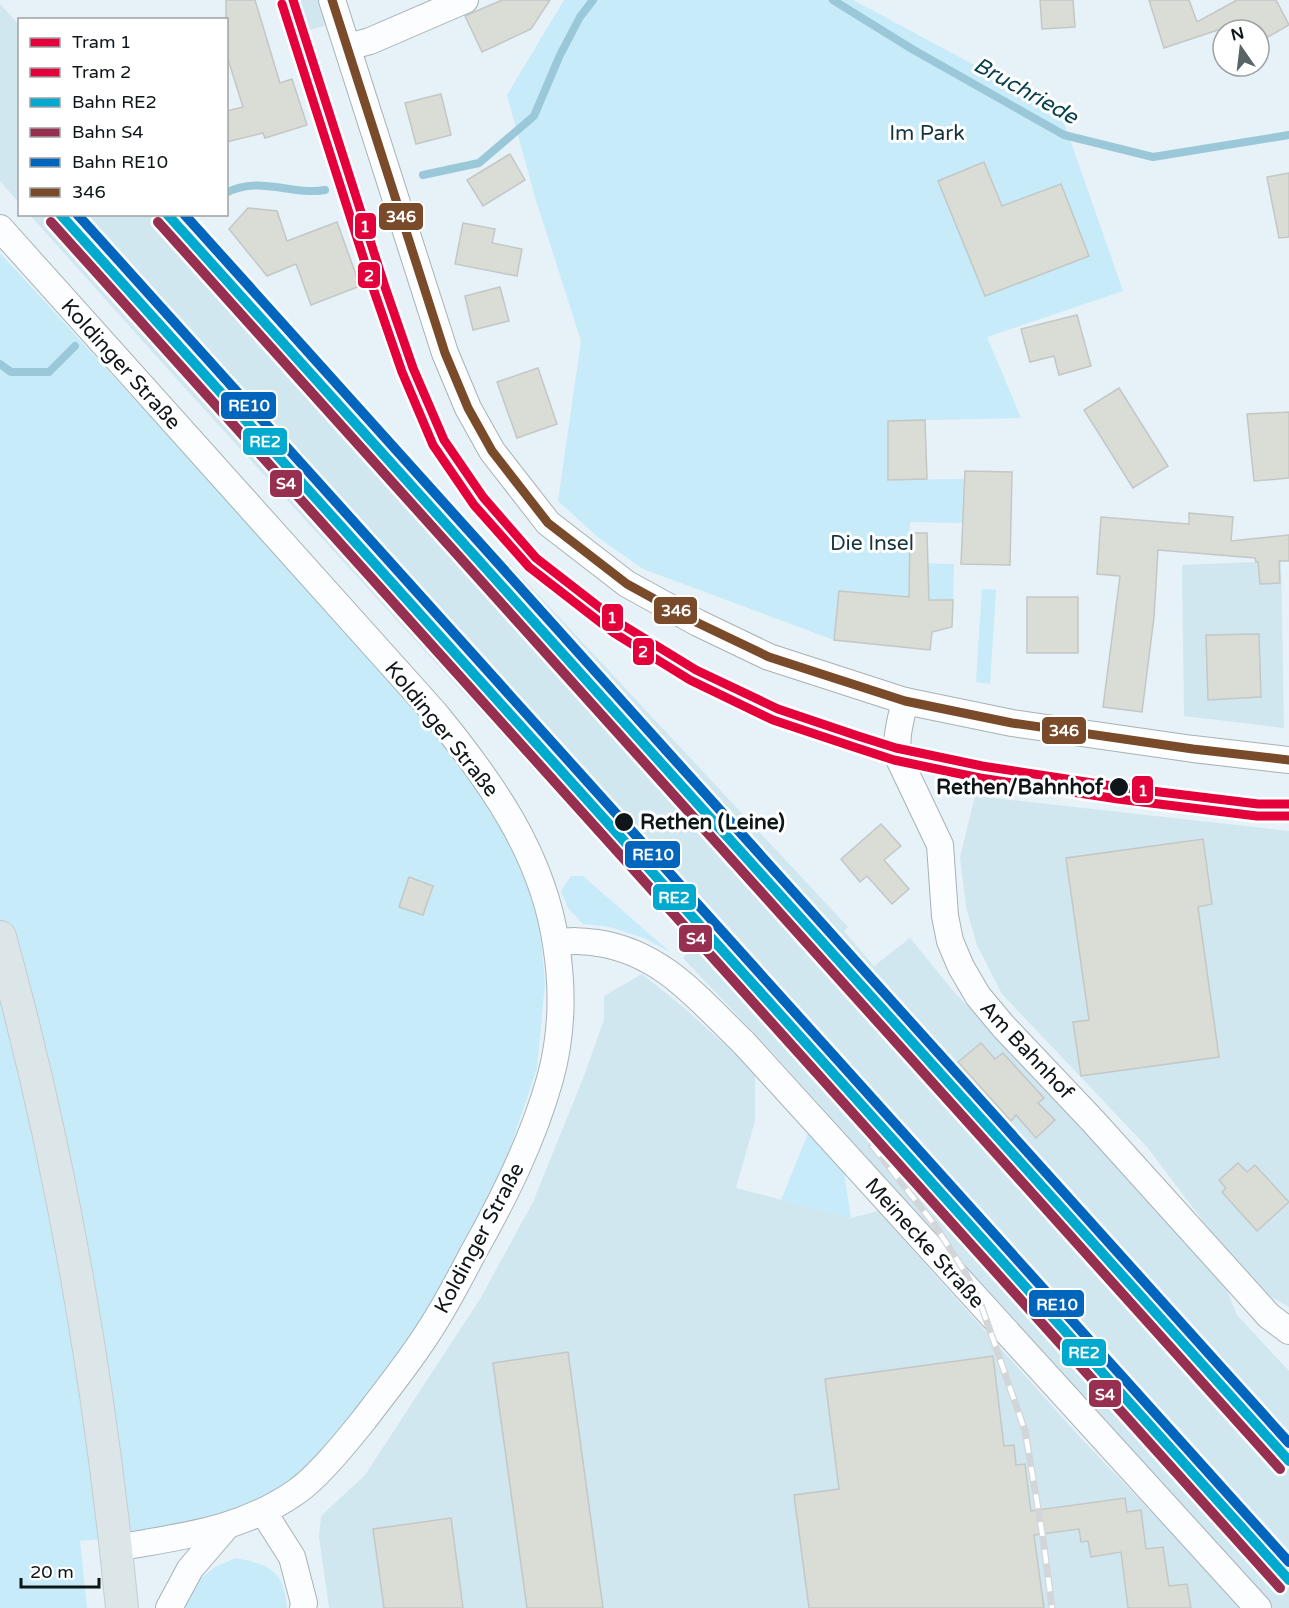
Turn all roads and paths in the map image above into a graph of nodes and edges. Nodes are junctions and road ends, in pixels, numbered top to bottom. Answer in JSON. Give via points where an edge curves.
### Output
{"nodes":[{"id":1,"x":332,"y":0,"type":"edge"},
{"id":2,"x":465,"y":0,"type":"edge"},
{"id":3,"x":348,"y":47,"type":"junction"},
{"id":4,"x":0,"y":228,"type":"edge"},
{"id":5,"x":905,"y":702,"type":"junction"},
{"id":6,"x":1289,"y":760,"type":"edge"},
{"id":7,"x":0,"y":937,"type":"edge"},
{"id":8,"x":556,"y":943,"type":"junction"},
{"id":9,"x":1289,"y":1331,"type":"edge"},
{"id":10,"x":264,"y":1513,"type":"junction"},
{"id":11,"x":226,"y":1527,"type":"junction"},
{"id":12,"x":116,"y":1548,"type":"junction"},
{"id":13,"x":122,"y":1608,"type":"edge"},
{"id":14,"x":169,"y":1608,"type":"edge"},
{"id":15,"x":303,"y":1608,"type":"edge"},
{"id":16,"x":1258,"y":1608,"type":"edge"}],
"edges":[{"from":1,"to":3,"type":"street"},
{"from":2,"to":3,"type":"street"},
{"from":3,"to":5,"type":"street","via":[[445,353],[468,408],[492,451],[548,523],[627,584],[698,623],[769,657]]},
{"from":4,"to":8,"type":"street","name":"Koldinger Straße","via":[[474,761],[505,807],[527,850],[546,893]]},
{"from":5,"to":6,"type":"street","via":[[1012,723]]},
{"from":5,"to":9,"type":"street","name":"Am Bahnhof","via":[[896,748],[940,845],[945,916],[960,967],[1003,1026],[1269,1316]]},
{"from":7,"to":12,"type":"main road","via":[[60,1188],[92,1366]]},
{"from":8,"to":10,"type":"street","name":"Koldinger Straße","via":[[561,988],[551,1078],[503,1200],[438,1317],[383,1395],[343,1446],[299,1490]]},
{"from":8,"to":16,"type":"street","name":"Meinecke Straße","via":[[574,939],[615,946],[648,958],[670,973],[744,1043]]},
{"from":10,"to":11,"type":"street","name":"Koldinger Straße"},
{"from":10,"to":15,"type":"street","via":[[292,1557]]},
{"from":11,"to":12,"type":"street","name":"Koldinger Straße"},
{"from":11,"to":14,"type":"street","via":[[190,1569]]},
{"from":12,"to":13,"type":"main road"}]}
